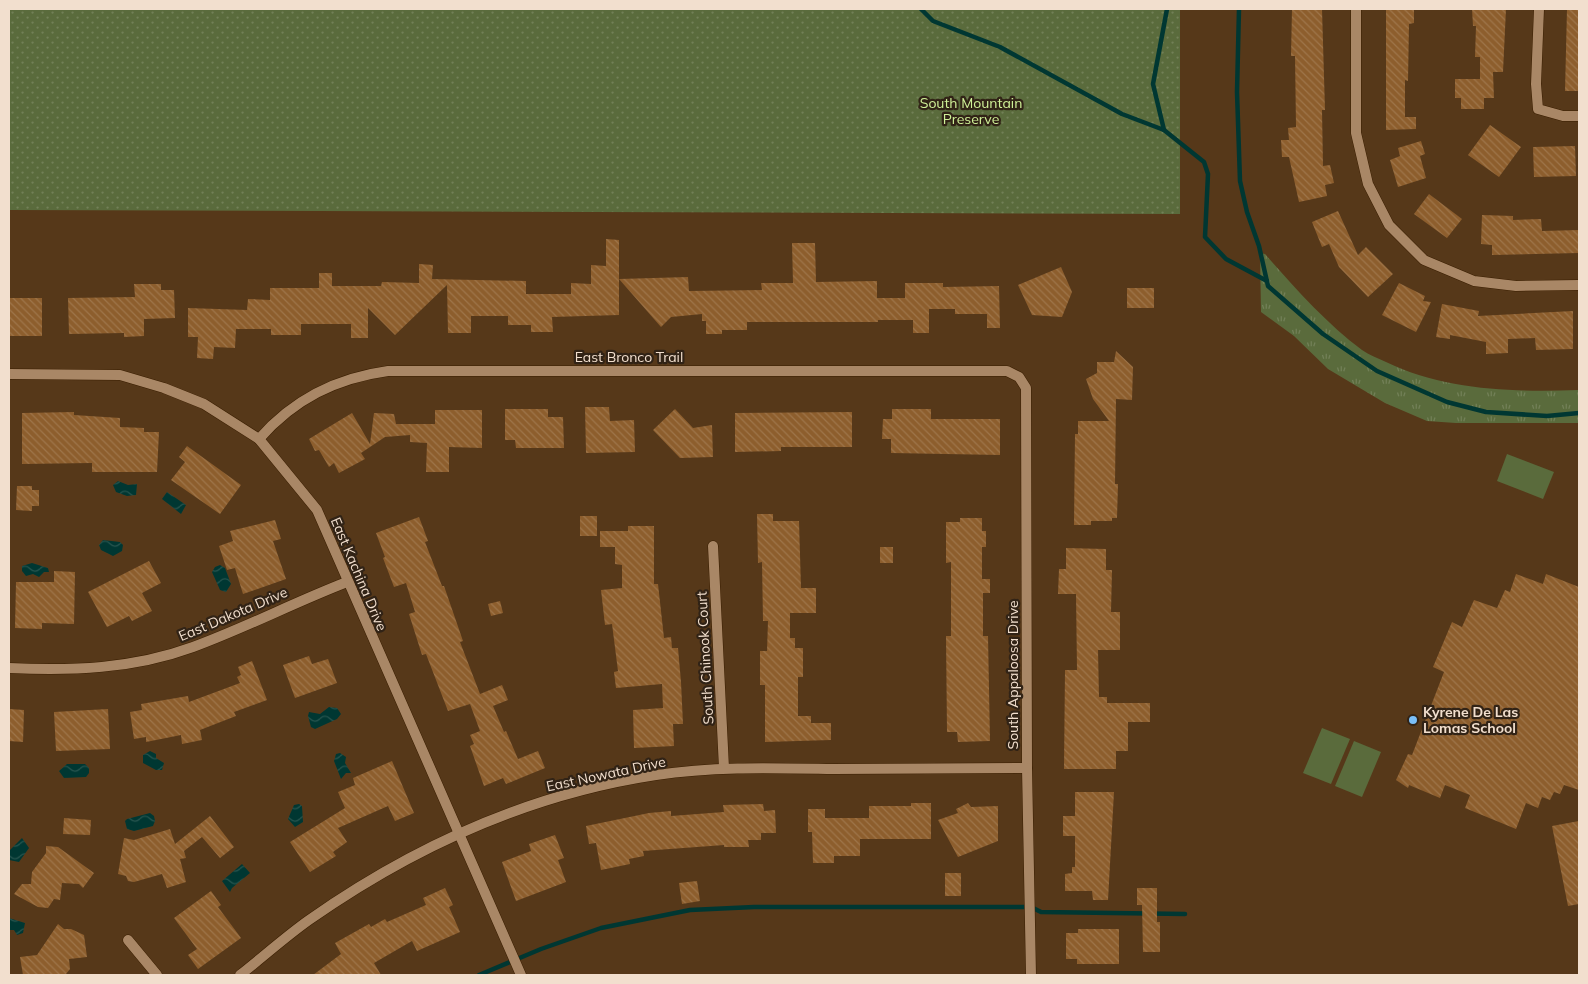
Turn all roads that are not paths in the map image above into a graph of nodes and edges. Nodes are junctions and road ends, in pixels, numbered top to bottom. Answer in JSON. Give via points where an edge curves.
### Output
{"nodes":[{"id":1,"x":1356,"y":9,"type":"edge"},
{"id":2,"x":1540,"y":9,"type":"edge"},
{"id":3,"x":1579,"y":116,"type":"edge"},
{"id":4,"x":1579,"y":285,"type":"edge"},
{"id":5,"x":9,"y":374,"type":"edge"},
{"id":6,"x":1019,"y":377,"type":"joint"},
{"id":7,"x":259,"y":439,"type":"junction"},
{"id":8,"x":713,"y":546,"type":"dead end"},
{"id":9,"x":347,"y":582,"type":"junction"},
{"id":10,"x":9,"y":668,"type":"edge"},
{"id":11,"x":724,"y":768,"type":"junction"},
{"id":12,"x":1027,"y":768,"type":"junction"},
{"id":13,"x":459,"y":832,"type":"junction"},
{"id":14,"x":128,"y":940,"type":"dead end"},
{"id":15,"x":157,"y":975,"type":"edge"},
{"id":16,"x":240,"y":975,"type":"edge"},
{"id":17,"x":521,"y":975,"type":"edge"},
{"id":18,"x":1031,"y":975,"type":"edge"}],
"edges":[{"from":1,"to":4,"type":"street","via":[[1356,133],[1368,184],[1389,225],[1424,260],[1474,281],[1516,286]]},
{"from":2,"to":3,"type":"street","via":[[1538,109],[1563,116]]},
{"from":5,"to":7,"type":"street","name":"East Kachina Drive","via":[[120,375],[204,404]]},
{"from":6,"to":7,"type":"street","name":"East Bronco Trail","via":[[1007,370],[388,371],[364,374],[315,392],[294,405]]},
{"from":6,"to":12,"type":"street","name":"South Appaloosa Drive","via":[[1026,388]]},
{"from":7,"to":9,"type":"street","name":"East Kachina Drive","via":[[317,510]]},
{"from":8,"to":11,"type":"street","name":"South Chinook Court"},
{"from":9,"to":10,"type":"street","name":"East Dakota Drive","via":[[192,648],[166,655],[85,669]]},
{"from":9,"to":13,"type":"street","name":"East Kachina Drive"},
{"from":11,"to":12,"type":"street","name":"East Nowata Drive"},
{"from":11,"to":13,"type":"street","name":"East Nowata Drive","via":[[656,775],[569,794],[510,811]]},
{"from":12,"to":18,"type":"street","name":"South Appaloosa Drive"},
{"from":13,"to":16,"type":"street","name":"East Nowata Drive","via":[[370,880],[308,921]]},
{"from":13,"to":17,"type":"street","name":"East Kachina Drive"},
{"from":14,"to":15,"type":"street"}]}
